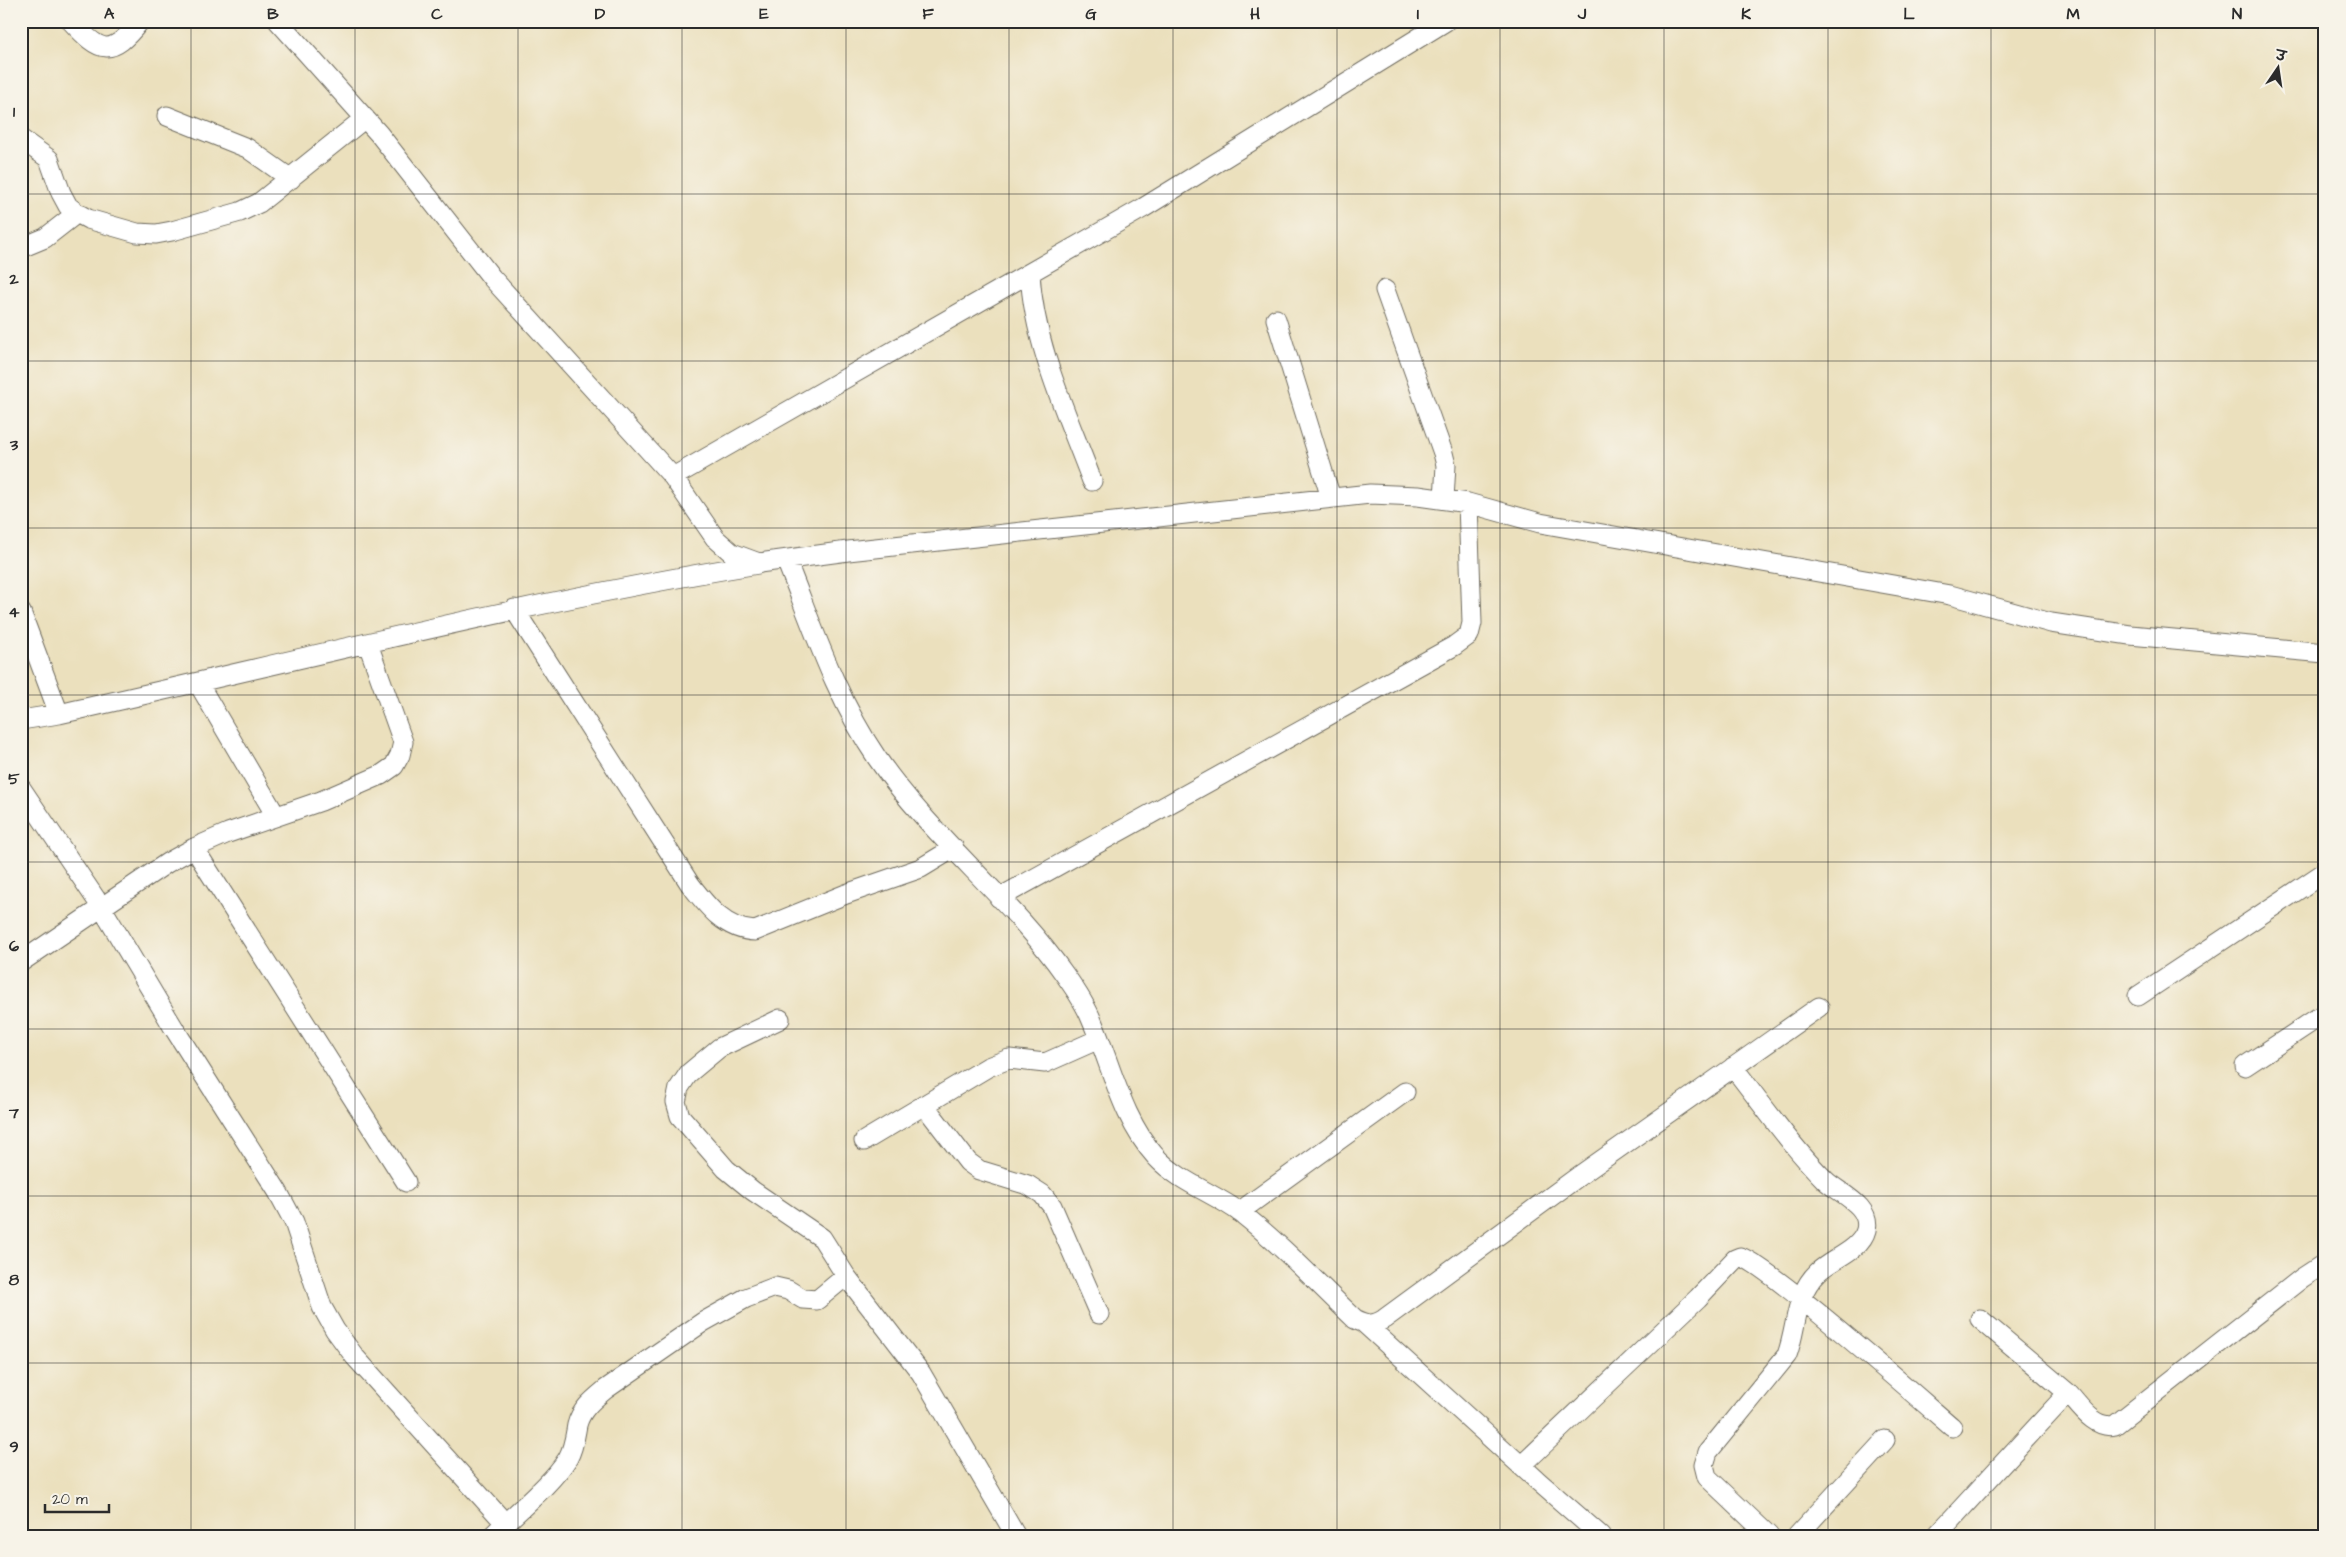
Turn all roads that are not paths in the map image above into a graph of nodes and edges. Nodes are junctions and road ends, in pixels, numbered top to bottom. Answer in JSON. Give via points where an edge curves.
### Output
{"nodes":[{"id":1,"x":71,"y":21,"type":"edge"},
{"id":2,"x":140,"y":21,"type":"edge"},
{"id":3,"x":278,"y":21,"type":"edge"},
{"id":4,"x":1446,"y":21,"type":"edge"},
{"id":5,"x":167,"y":116,"type":"dead end"},
{"id":6,"x":365,"y":118,"type":"junction"},
{"id":7,"x":21,"y":139,"type":"edge"},
{"id":8,"x":291,"y":179,"type":"junction"},
{"id":9,"x":77,"y":213,"type":"junction"},
{"id":10,"x":21,"y":248,"type":"edge"},
{"id":11,"x":1030,"y":273,"type":"junction"},
{"id":12,"x":1385,"y":290,"type":"dead end"},
{"id":13,"x":1276,"y":320,"type":"dead end"},
{"id":14,"x":673,"y":477,"type":"junction"},
{"id":15,"x":1092,"y":481,"type":"dead end"},
{"id":16,"x":1331,"y":498,"type":"junction"},
{"id":17,"x":1444,"y":499,"type":"junction"},
{"id":18,"x":1468,"y":503,"type":"junction"},
{"id":19,"x":786,"y":560,"type":"junction"},
{"id":20,"x":759,"y":564,"type":"junction"},
{"id":21,"x":514,"y":609,"type":"junction"},
{"id":22,"x":21,"y":612,"type":"edge"},
{"id":23,"x":368,"y":644,"type":"junction"},
{"id":24,"x":2325,"y":653,"type":"edge"},
{"id":25,"x":198,"y":683,"type":"junction"},
{"id":26,"x":59,"y":714,"type":"junction"},
{"id":27,"x":21,"y":720,"type":"edge"},
{"id":28,"x":21,"y":788,"type":"edge"},
{"id":29,"x":276,"y":816,"type":"junction"},
{"id":30,"x":194,"y":848,"type":"junction"},
{"id":31,"x":954,"y":848,"type":"junction"},
{"id":32,"x":2325,"y":872,"type":"edge"},
{"id":33,"x":999,"y":898,"type":"junction"},
{"id":34,"x":102,"y":908,"type":"junction"},
{"id":35,"x":21,"y":962,"type":"edge"},
{"id":36,"x":2138,"y":996,"type":"dead end"},
{"id":37,"x":1819,"y":1007,"type":"dead end"},
{"id":38,"x":2325,"y":1013,"type":"edge"},
{"id":39,"x":780,"y":1019,"type":"dead end"},
{"id":40,"x":1099,"y":1039,"type":"junction"},
{"id":41,"x":2245,"y":1066,"type":"dead end"},
{"id":42,"x":1734,"y":1067,"type":"junction"},
{"id":43,"x":1406,"y":1092,"type":"dead end"},
{"id":44,"x":924,"y":1105,"type":"junction"},
{"id":45,"x":864,"y":1141,"type":"dead end"},
{"id":46,"x":406,"y":1182,"type":"dead end"},
{"id":47,"x":1239,"y":1212,"type":"junction"},
{"id":48,"x":2325,"y":1263,"type":"edge"},
{"id":49,"x":846,"y":1276,"type":"junction"},
{"id":50,"x":1800,"y":1298,"type":"junction"},
{"id":51,"x":1099,"y":1314,"type":"dead end"},
{"id":52,"x":1980,"y":1319,"type":"dead end"},
{"id":53,"x":1365,"y":1324,"type":"junction"},
{"id":54,"x":2068,"y":1393,"type":"junction"},
{"id":55,"x":1952,"y":1427,"type":"dead end"},
{"id":56,"x":1885,"y":1440,"type":"dead end"},
{"id":57,"x":1521,"y":1466,"type":"junction"},
{"id":58,"x":499,"y":1529,"type":"edge"},
{"id":59,"x":1016,"y":1536,"type":"edge"},
{"id":60,"x":1601,"y":1536,"type":"edge"},
{"id":61,"x":1770,"y":1536,"type":"edge"},
{"id":62,"x":1797,"y":1536,"type":"edge"},
{"id":63,"x":1936,"y":1536,"type":"edge"}],
"edges":[{"from":1,"to":2,"type":"street","via":[[100,47],[119,43]]},
{"from":3,"to":6,"type":"street"},
{"from":4,"to":11,"type":"street","via":[[1143,208]]},
{"from":5,"to":8,"type":"street","via":[[246,148]]},
{"from":6,"to":8,"type":"street"},
{"from":6,"to":14,"type":"street","via":[[492,278]]},
{"from":7,"to":9,"type":"street","via":[[49,159],[60,192],[68,206]]},
{"from":8,"to":9,"type":"street","via":[[259,203],[240,212],[156,234],[137,233]]},
{"from":9,"to":10,"type":"street","via":[[45,238]]},
{"from":11,"to":14,"type":"street"},
{"from":11,"to":15,"type":"street","via":[[1031,301],[1038,333]]},
{"from":12,"to":17,"type":"street","via":[[1444,453]]},
{"from":13,"to":16,"type":"street"},
{"from":14,"to":20,"type":"street","via":[[715,538],[732,553]]},
{"from":16,"to":17,"type":"street","via":[[1370,494]]},
{"from":16,"to":19,"type":"street"},
{"from":17,"to":18,"type":"street"},
{"from":18,"to":24,"type":"street","via":[[1540,523],[1950,595],[2050,623],[2130,635]]},
{"from":18,"to":33,"type":"street","via":[[1472,623],[1469,635]]},
{"from":19,"to":20,"type":"street"},
{"from":19,"to":31,"type":"street","via":[[852,716],[901,790]]},
{"from":20,"to":21,"type":"street","via":[[654,580]]},
{"from":21,"to":23,"type":"street"},
{"from":21,"to":31,"type":"street","via":[[690,884],[708,908],[727,923],[755,931],[921,868]]},
{"from":22,"to":26,"type":"street"},
{"from":23,"to":25,"type":"street"},
{"from":23,"to":29,"type":"street","via":[[401,730],[400,755],[394,766],[381,775]]},
{"from":25,"to":26,"type":"street"},
{"from":25,"to":29,"type":"street"},
{"from":26,"to":27,"type":"street"},
{"from":28,"to":34,"type":"street"},
{"from":29,"to":30,"type":"street"},
{"from":30,"to":34,"type":"street"},
{"from":30,"to":46,"type":"street"},
{"from":31,"to":33,"type":"street"},
{"from":32,"to":36,"type":"street"},
{"from":33,"to":40,"type":"street","via":[[1064,974],[1092,1019]]},
{"from":34,"to":35,"type":"street"},
{"from":34,"to":58,"type":"street","via":[[278,1192],[294,1222],[322,1308],[335,1330]]},
{"from":37,"to":42,"type":"street"},
{"from":38,"to":41,"type":"street"},
{"from":39,"to":49,"type":"street","via":[[719,1048],[689,1073],[679,1088],[676,1102],[680,1116],[726,1169],[822,1238]]},
{"from":40,"to":44,"type":"street","via":[[1046,1063],[1001,1061]]},
{"from":40,"to":47,"type":"street","via":[[1126,1112],[1157,1158],[1177,1175]]},
{"from":42,"to":50,"type":"street","via":[[1802,1155],[1826,1181],[1858,1205],[1865,1217],[1866,1230],[1860,1241],[1820,1270],[1806,1284]]},
{"from":42,"to":53,"type":"street","via":[[1384,1319],[1375,1325]]},
{"from":43,"to":47,"type":"street"},
{"from":44,"to":45,"type":"street"},
{"from":44,"to":51,"type":"street","via":[[968,1162],[987,1173],[1028,1185],[1042,1194],[1052,1206]]},
{"from":47,"to":53,"type":"street","via":[[1263,1230],[1355,1319]]},
{"from":48,"to":54,"type":"street","via":[[2115,1425],[2098,1424]]},
{"from":49,"to":58,"type":"street","via":[[817,1300],[804,1299],[775,1286],[729,1305],[606,1389],[582,1413],[575,1442],[559,1470]]},
{"from":49,"to":59,"type":"street","via":[[921,1373]]},
{"from":50,"to":55,"type":"street"},
{"from":50,"to":57,"type":"street","via":[[1750,1260],[1735,1259]]},
{"from":50,"to":61,"type":"street","via":[[1787,1356],[1708,1452],[1704,1465],[1707,1476]]},
{"from":52,"to":54,"type":"street"},
{"from":53,"to":57,"type":"street"},
{"from":54,"to":63,"type":"street"},
{"from":56,"to":62,"type":"street"},
{"from":57,"to":60,"type":"street"}]}
